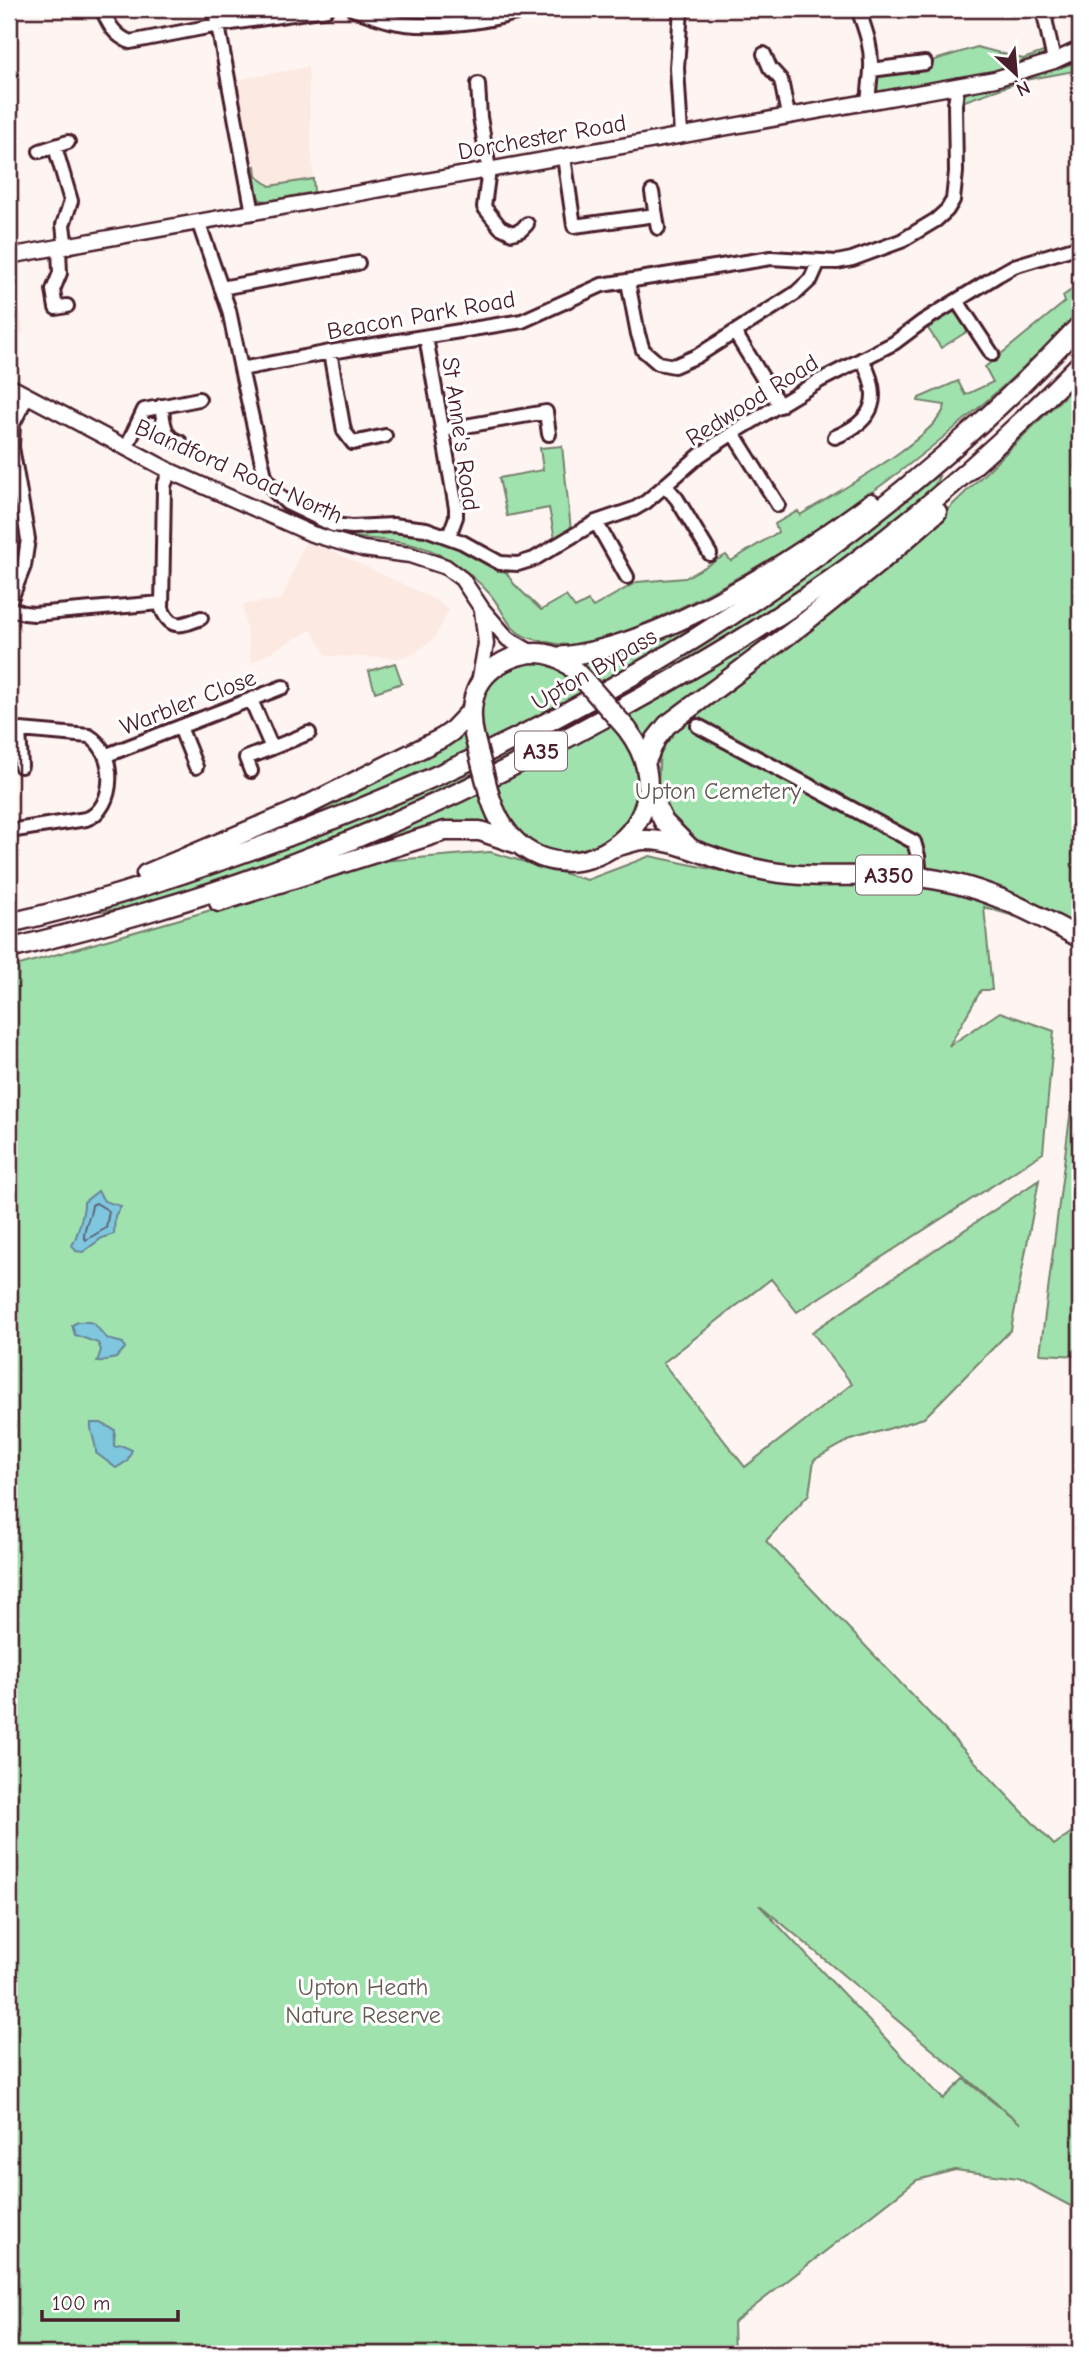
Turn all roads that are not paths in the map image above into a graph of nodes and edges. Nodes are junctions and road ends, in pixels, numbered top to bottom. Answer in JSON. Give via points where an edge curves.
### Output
{"nodes":[{"id":1,"x":102,"y":9,"type":"edge"},
{"id":2,"x":215,"y":9,"type":"edge"},
{"id":3,"x":327,"y":9,"type":"edge"},
{"id":4,"x":353,"y":9,"type":"edge"},
{"id":5,"x":450,"y":9,"type":"edge"},
{"id":6,"x":530,"y":9,"type":"edge"},
{"id":7,"x":681,"y":9,"type":"edge"},
{"id":8,"x":858,"y":9,"type":"edge"},
{"id":9,"x":1043,"y":9,"type":"edge"},
{"id":10,"x":451,"y":23,"type":"junction"},
{"id":11,"x":218,"y":25,"type":"junction"},
{"id":12,"x":1080,"y":49,"type":"edge"},
{"id":13,"x":764,"y":54,"type":"dead end"},
{"id":14,"x":1054,"y":61,"type":"junction"},
{"id":15,"x":925,"y":62,"type":"dead end"},
{"id":16,"x":872,"y":70,"type":"junction"},
{"id":17,"x":478,"y":84,"type":"dead end"},
{"id":18,"x":958,"y":85,"type":"junction"},
{"id":19,"x":869,"y":101,"type":"junction"},
{"id":20,"x":788,"y":116,"type":"junction"},
{"id":21,"x":681,"y":135,"type":"junction"},
{"id":22,"x":68,"y":142,"type":"dead end"},
{"id":23,"x":55,"y":147,"type":"junction"},
{"id":24,"x":40,"y":151,"type":"dead end"},
{"id":25,"x":564,"y":157,"type":"junction"},
{"id":26,"x":489,"y":169,"type":"junction"},
{"id":27,"x":652,"y":192,"type":"dead end"},
{"id":28,"x":253,"y":213,"type":"junction"},
{"id":29,"x":199,"y":224,"type":"junction"},
{"id":30,"x":527,"y":224,"type":"dead end"},
{"id":31,"x":1080,"y":246,"type":"edge"},
{"id":32,"x":63,"y":248,"type":"junction"},
{"id":33,"x":9,"y":256,"type":"edge"},
{"id":34,"x":819,"y":261,"type":"junction"},
{"id":35,"x":358,"y":263,"type":"dead end"},
{"id":36,"x":628,"y":282,"type":"junction"},
{"id":37,"x":221,"y":288,"type":"junction"},
{"id":38,"x":957,"y":301,"type":"junction"},
{"id":39,"x":66,"y":306,"type":"dead end"},
{"id":40,"x":1080,"y":325,"type":"edge"},
{"id":41,"x":735,"y":333,"type":"junction"},
{"id":42,"x":426,"y":337,"type":"junction"},
{"id":43,"x":330,"y":352,"type":"junction"},
{"id":44,"x":992,"y":354,"type":"dead end"},
{"id":45,"x":862,"y":359,"type":"junction"},
{"id":46,"x":1080,"y":364,"type":"edge"},
{"id":47,"x":241,"y":369,"type":"junction"},
{"id":48,"x":9,"y":386,"type":"edge"},
{"id":49,"x":1013,"y":395,"type":"junction"},
{"id":50,"x":27,"y":397,"type":"junction"},
{"id":51,"x":199,"y":399,"type":"dead end"},
{"id":52,"x":162,"y":406,"type":"junction"},
{"id":53,"x":780,"y":406,"type":"junction"},
{"id":54,"x":442,"y":430,"type":"junction"},
{"id":55,"x":733,"y":433,"type":"junction"},
{"id":56,"x":1011,"y":433,"type":"junction"},
{"id":57,"x":549,"y":434,"type":"dead end"},
{"id":58,"x":385,"y":436,"type":"dead end"},
{"id":59,"x":835,"y":437,"type":"dead end"},
{"id":60,"x":180,"y":442,"type":"dead end"},
{"id":61,"x":126,"y":447,"type":"junction"},
{"id":62,"x":170,"y":471,"type":"junction"},
{"id":63,"x":665,"y":485,"type":"junction"},
{"id":64,"x":778,"y":505,"type":"dead end"},
{"id":65,"x":596,"y":523,"type":"junction"},
{"id":66,"x":449,"y":536,"type":"junction"},
{"id":67,"x":710,"y":554,"type":"dead end"},
{"id":68,"x":627,"y":577,"type":"dead end"},
{"id":69,"x":162,"y":603,"type":"junction"},
{"id":70,"x":9,"y":606,"type":"edge"},
{"id":71,"x":482,"y":608,"type":"junction"},
{"id":72,"x":201,"y":618,"type":"dead end"},
{"id":73,"x":532,"y":653,"type":"junction"},
{"id":74,"x":555,"y":657,"type":"junction"},
{"id":75,"x":283,"y":687,"type":"dead end"},
{"id":76,"x":477,"y":687,"type":"junction"},
{"id":77,"x":251,"y":700,"type":"junction"},
{"id":78,"x":471,"y":710,"type":"junction"},
{"id":79,"x":698,"y":726,"type":"dead end"},
{"id":80,"x":180,"y":727,"type":"junction"},
{"id":81,"x":14,"y":730,"type":"edge"},
{"id":82,"x":309,"y":734,"type":"dead end"},
{"id":83,"x":272,"y":748,"type":"junction"},
{"id":84,"x":107,"y":755,"type":"junction"},
{"id":85,"x":645,"y":763,"type":"junction"},
{"id":86,"x":21,"y":766,"type":"dead end"},
{"id":87,"x":196,"y":767,"type":"dead end"},
{"id":88,"x":251,"y":771,"type":"dead end"},
{"id":89,"x":649,"y":792,"type":"junction"},
{"id":90,"x":9,"y":831,"type":"edge"},
{"id":91,"x":518,"y":844,"type":"junction"},
{"id":92,"x":689,"y":847,"type":"junction"},
{"id":93,"x":612,"y":848,"type":"junction"},
{"id":94,"x":920,"y":877,"type":"junction"},
{"id":95,"x":28,"y":919,"type":"junction"},
{"id":96,"x":9,"y":923,"type":"edge"},
{"id":97,"x":1080,"y":938,"type":"edge"},
{"id":98,"x":9,"y":949,"type":"edge"}],
"edges":[{"from":1,"to":11,"type":"street","via":[[112,30],[130,42]]},
{"from":2,"to":11,"type":"street"},
{"from":3,"to":11,"type":"street"},
{"from":4,"to":10,"type":"street","via":[[406,24]]},
{"from":5,"to":10,"type":"street"},
{"from":6,"to":10,"type":"street"},
{"from":7,"to":21,"type":"street","via":[[677,68]]},
{"from":8,"to":16,"type":"street","via":[[870,41]]},
{"from":9,"to":14,"type":"street"},
{"from":11,"to":28,"type":"street"},
{"from":12,"to":14,"type":"main road","name":"Dorchester Road"},
{"from":13,"to":20,"type":"street","via":[[781,80]]},
{"from":14,"to":18,"type":"main road","name":"Dorchester Road"},
{"from":15,"to":16,"type":"street"},
{"from":16,"to":19,"type":"street"},
{"from":17,"to":26,"type":"street"},
{"from":18,"to":19,"type":"main road","name":"Dorchester Road"},
{"from":18,"to":34,"type":"street","name":"Beacon Park Road","via":[[956,187],[947,210],[901,242],[852,259]]},
{"from":19,"to":20,"type":"main road","name":"Dorchester Road"},
{"from":20,"to":21,"type":"main road","name":"Dorchester Road"},
{"from":21,"to":25,"type":"main road","name":"Dorchester Road"},
{"from":22,"to":23,"type":"street"},
{"from":23,"to":24,"type":"street"},
{"from":23,"to":32,"type":"street","via":[[71,201],[63,225]]},
{"from":25,"to":26,"type":"main road","name":"Dorchester Road"},
{"from":25,"to":27,"type":"street","via":[[574,226],[657,221]]},
{"from":26,"to":28,"type":"main road","name":"Dorchester Road"},
{"from":26,"to":30,"type":"street","via":[[484,207],[490,218],[512,233]]},
{"from":28,"to":29,"type":"main road","name":"Dorchester Road"},
{"from":29,"to":32,"type":"main road","name":"Dorchester Road"},
{"from":29,"to":37,"type":"street"},
{"from":31,"to":38,"type":"street","name":"Redwood Road","via":[[1014,266]]},
{"from":32,"to":33,"type":"main road","name":"Dorchester Road"},
{"from":32,"to":39,"type":"street","via":[[53,290],[56,308]]},
{"from":34,"to":36,"type":"street","name":"Beacon Park Road","via":[[771,258]]},
{"from":34,"to":41,"type":"street","via":[[804,287]]},
{"from":35,"to":37,"type":"street"},
{"from":36,"to":41,"type":"street","via":[[640,342],[646,355],[658,363],[681,365]]},
{"from":36,"to":42,"type":"street","name":"Beacon Park Road","via":[[590,289],[522,321]]},
{"from":37,"to":47,"type":"street"},
{"from":38,"to":44,"type":"street"},
{"from":38,"to":45,"type":"street","name":"Redwood Road"},
{"from":40,"to":49,"type":"highway","name":"Upton Bypass","number":"A35"},
{"from":41,"to":53,"type":"street"},
{"from":42,"to":43,"type":"street","name":"Beacon Park Road"},
{"from":42,"to":54,"type":"street","name":"St Anne's Road"},
{"from":43,"to":47,"type":"street","name":"Beacon Park Road"},
{"from":43,"to":58,"type":"street","via":[[344,431],[353,443]]},
{"from":45,"to":53,"type":"street","name":"Redwood Road"},
{"from":45,"to":59,"type":"street","via":[[874,389],[872,407],[857,427]]},
{"from":46,"to":56,"type":"highway","name":"Upton Bypass","number":"A35"},
{"from":47,"to":66,"type":"street","name":"Redwood Road","via":[[263,469],[282,500],[333,525],[393,525]]},
{"from":48,"to":50,"type":"main road","name":"Blandford Road North"},
{"from":49,"to":74,"type":"highway","number":"A35","via":[[863,509],[762,576],[629,641],[591,653]]},
{"from":49,"to":95,"type":"highway","name":"Upton Bypass","number":"A35","via":[[927,472],[811,562],[589,702],[498,749],[344,816],[178,875]]},
{"from":50,"to":61,"type":"main road","name":"Blandford Road North"},
{"from":50,"to":70,"type":"street","via":[[13,424],[12,447],[27,539],[24,566]]},
{"from":51,"to":52,"type":"street"},
{"from":52,"to":60,"type":"street","via":[[167,434]]},
{"from":52,"to":61,"type":"street","via":[[144,410]]},
{"from":53,"to":55,"type":"street","name":"Redwood Road"},
{"from":54,"to":57,"type":"street","via":[[546,412]]},
{"from":54,"to":66,"type":"street","name":"St Anne's Road","via":[[456,508]]},
{"from":55,"to":63,"type":"street","name":"Redwood Road"},
{"from":55,"to":64,"type":"street"},
{"from":56,"to":85,"type":"highway","number":"A35","via":[[952,499],[881,561],[667,725]]},
{"from":56,"to":98,"type":"highway","name":"Upton Bypass","number":"A35","via":[[933,502],[802,600],[707,660],[562,741],[440,801],[293,863],[177,904]]},
{"from":61,"to":62,"type":"main road","name":"Blandford Road North"},
{"from":62,"to":69,"type":"street","via":[[164,486]]},
{"from":62,"to":71,"type":"main road","name":"Blandford Road North","via":[[335,542],[437,563],[462,579]]},
{"from":63,"to":65,"type":"street","name":"Redwood Road","via":[[634,509]]},
{"from":63,"to":67,"type":"street"},
{"from":65,"to":66,"type":"street","name":"Redwood Road","via":[[517,564],[500,563]]},
{"from":65,"to":68,"type":"street"},
{"from":69,"to":70,"type":"street","via":[[33,614]]},
{"from":69,"to":72,"type":"street","via":[[166,618],[174,624]]},
{"from":71,"to":73,"type":"main road","name":"Blandford Road North","via":[[508,639]]},
{"from":71,"to":76,"type":"main road","name":"Blandford Road North","via":[[486,644]]},
{"from":73,"to":74,"type":"highway"},
{"from":73,"to":76,"type":"highway","via":[[495,667]]},
{"from":74,"to":85,"type":"highway","bridge":true,"via":[[570,666],[627,729]]},
{"from":75,"to":77,"type":"street","name":"Warbler Close"},
{"from":76,"to":78,"type":"highway"},
{"from":77,"to":80,"type":"street","name":"Warbler Close"},
{"from":77,"to":83,"type":"street"},
{"from":78,"to":91,"type":"highway","bridge":true,"via":[[490,797],[500,824]]},
{"from":78,"to":95,"type":"highway","number":"A35","via":[[442,738],[298,810]]},
{"from":79,"to":94,"type":"street","via":[[914,842]]},
{"from":80,"to":84,"type":"street","name":"Warbler Close"},
{"from":80,"to":87,"type":"street"},
{"from":81,"to":84,"type":"street","via":[[85,735],[97,741]]},
{"from":81,"to":86,"type":"street"},
{"from":82,"to":83,"type":"street"},
{"from":83,"to":88,"type":"street","via":[[247,758]]},
{"from":84,"to":90,"type":"street","via":[[109,776],[99,812],[86,819]]},
{"from":85,"to":89,"type":"highway"},
{"from":89,"to":92,"type":"highway","number":"A350","via":[[670,831]]},
{"from":89,"to":93,"type":"highway","via":[[636,825]]},
{"from":91,"to":93,"type":"highway","via":[[543,858],[563,862]]},
{"from":91,"to":98,"type":"highway","number":"A35","via":[[480,831],[445,831],[140,924]]},
{"from":92,"to":93,"type":"highway","number":"A350","via":[[648,840]]},
{"from":92,"to":94,"type":"highway","number":"A350","via":[[779,873]]},
{"from":94,"to":97,"type":"highway","number":"A350","via":[[1003,900]]},
{"from":95,"to":96,"type":"highway","name":"Upton Bypass","number":"A35"}]}
